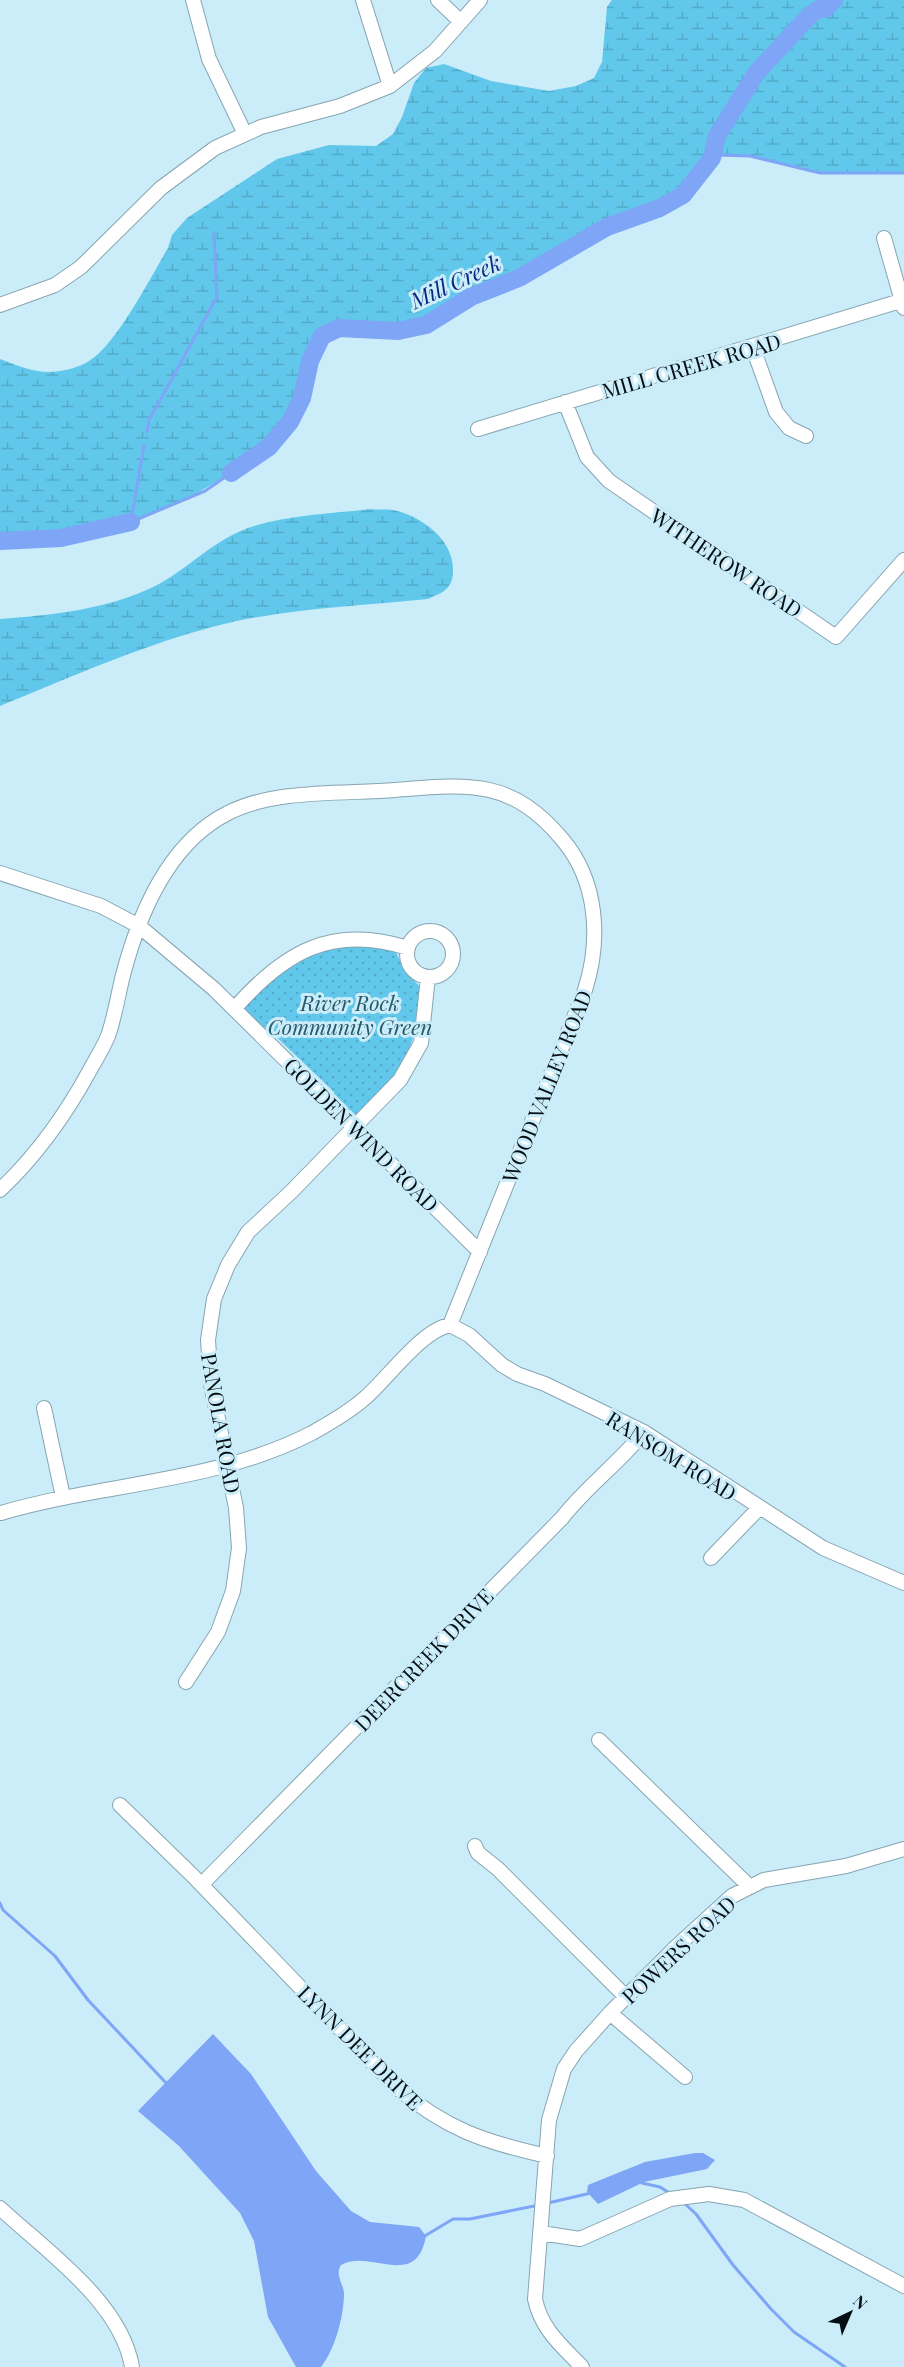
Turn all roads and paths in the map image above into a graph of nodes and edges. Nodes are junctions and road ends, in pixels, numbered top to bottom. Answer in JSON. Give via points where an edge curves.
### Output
{"nodes":[{"id":1,"x":193,"y":0,"type":"edge"},
{"id":2,"x":363,"y":0,"type":"edge"},
{"id":3,"x":438,"y":0,"type":"edge"},
{"id":4,"x":480,"y":0,"type":"edge"},
{"id":5,"x":461,"y":21,"type":"junction"},
{"id":6,"x":390,"y":86,"type":"junction"},
{"id":7,"x":245,"y":134,"type":"junction"},
{"id":8,"x":884,"y":238,"type":"dead end"},
{"id":9,"x":903,"y":303,"type":"edge"},
{"id":10,"x":0,"y":304,"type":"edge"},
{"id":11,"x":753,"y":348,"type":"junction"},
{"id":12,"x":565,"y":402,"type":"junction"},
{"id":13,"x":478,"y":429,"type":"dead end"},
{"id":14,"x":806,"y":436,"type":"dead end"},
{"id":15,"x":904,"y":560,"type":"edge"},
{"id":16,"x":0,"y":873,"type":"edge"},
{"id":17,"x":139,"y":926,"type":"junction"},
{"id":18,"x":408,"y":948,"type":"junction"},
{"id":19,"x":428,"y":977,"type":"junction"},
{"id":20,"x":234,"y":1009,"type":"junction"},
{"id":21,"x":355,"y":1127,"type":"junction"},
{"id":22,"x":0,"y":1190,"type":"edge"},
{"id":23,"x":480,"y":1252,"type":"junction"},
{"id":24,"x":447,"y":1326,"type":"junction"},
{"id":25,"x":45,"y":1408,"type":"dead end"},
{"id":26,"x":644,"y":1432,"type":"junction"},
{"id":27,"x":227,"y":1466,"type":"junction"},
{"id":28,"x":63,"y":1497,"type":"junction"},
{"id":29,"x":759,"y":1508,"type":"junction"},
{"id":30,"x":0,"y":1513,"type":"edge"},
{"id":31,"x":711,"y":1558,"type":"dead end"},
{"id":32,"x":904,"y":1583,"type":"edge"},
{"id":33,"x":186,"y":1682,"type":"dead end"},
{"id":34,"x":599,"y":1740,"type":"dead end"},
{"id":35,"x":120,"y":1805,"type":"dead end"},
{"id":36,"x":475,"y":1846,"type":"dead end"},
{"id":37,"x":904,"y":1849,"type":"edge"},
{"id":38,"x":201,"y":1884,"type":"junction"},
{"id":39,"x":750,"y":1887,"type":"junction"},
{"id":40,"x":626,"y":1997,"type":"junction"},
{"id":41,"x":610,"y":2013,"type":"junction"},
{"id":42,"x":685,"y":2077,"type":"dead end"},
{"id":43,"x":547,"y":2156,"type":"junction"},
{"id":44,"x":0,"y":2208,"type":"edge"},
{"id":45,"x":542,"y":2233,"type":"junction"},
{"id":46,"x":904,"y":2286,"type":"edge"},
{"id":47,"x":132,"y":2367,"type":"edge"},
{"id":48,"x":582,"y":2367,"type":"edge"}],
"edges":[{"from":1,"to":7,"type":"street","via":[[205,48]]},
{"from":2,"to":6,"type":"street"},
{"from":3,"to":5,"type":"street"},
{"from":4,"to":5,"type":"street"},
{"from":5,"to":6,"type":"street","via":[[435,51]]},
{"from":6,"to":7,"type":"street"},
{"from":7,"to":10,"type":"street","via":[[215,148],[161,188],[81,267],[55,285]]},
{"from":8,"to":9,"type":"street"},
{"from":9,"to":11,"type":"street","name":"MILL CREEK ROAD"},
{"from":11,"to":12,"type":"street","name":"MILL CREEK ROAD"},
{"from":11,"to":14,"type":"street","via":[[776,412],[789,428]]},
{"from":12,"to":13,"type":"street","name":"MILL CREEK ROAD"},
{"from":12,"to":15,"type":"street","name":"WITHEROW ROAD","via":[[587,456],[609,481],[836,638]]},
{"from":16,"to":17,"type":"street","name":"GOLDEN WIND ROAD","via":[[101,906]]},
{"from":17,"to":20,"type":"street","name":"GOLDEN WIND ROAD"},
{"from":17,"to":22,"type":"street","via":[[107,1038],[51,1134]]},
{"from":17,"to":23,"type":"street","name":"WOOD VALLEY ROAD","via":[[165,872],[190,840],[228,813],[274,798],[475,785],[511,797],[552,826],[581,869],[590,892],[595,937],[593,966]]},
{"from":18,"to":19,"type":"street","via":[[411,967]]},
{"from":18,"to":19,"type":"street","via":[[413,938],[426,931],[437,932],[449,941],[453,951],[450,966],[443,973]]},
{"from":18,"to":20,"type":"street","via":[[380,939],[350,939],[300,951],[278,966]]},
{"from":19,"to":21,"type":"street","name":"PANOLA ROAD","via":[[421,1043],[412,1062]]},
{"from":20,"to":21,"type":"street","name":"GOLDEN WIND ROAD"},
{"from":21,"to":23,"type":"street","name":"GOLDEN WIND ROAD"},
{"from":21,"to":27,"type":"street","name":"PANOLA ROAD","via":[[248,1233],[228,1265],[214,1299],[208,1340],[211,1384]]},
{"from":23,"to":24,"type":"street","name":"WOOD VALLEY ROAD"},
{"from":24,"to":26,"type":"street","name":"RANSOM ROAD","via":[[470,1335],[517,1374]]},
{"from":24,"to":27,"type":"street","via":[[428,1336],[364,1398],[330,1422],[281,1447]]},
{"from":25,"to":28,"type":"street"},
{"from":26,"to":29,"type":"street","name":"RANSOM ROAD"},
{"from":26,"to":38,"type":"street","name":"DEERCREEK DRIVE"},
{"from":27,"to":28,"type":"street"},
{"from":27,"to":33,"type":"street","name":"PANOLA ROAD","via":[[239,1548],[233,1591],[218,1632]]},
{"from":28,"to":30,"type":"street"},
{"from":29,"to":31,"type":"street"},
{"from":29,"to":32,"type":"street","name":"RANSOM ROAD","via":[[823,1548]]},
{"from":34,"to":39,"type":"street"},
{"from":35,"to":38,"type":"street","name":"LYNN DEE DRIVE"},
{"from":36,"to":40,"type":"street"},
{"from":37,"to":39,"type":"street","name":"POWERS ROAD","via":[[846,1866],[764,1880]]},
{"from":38,"to":43,"type":"street","name":"LYNN DEE DRIVE","via":[[395,2086],[424,2111],[482,2139]]},
{"from":39,"to":40,"type":"street","name":"POWERS ROAD","via":[[710,1915]]},
{"from":40,"to":41,"type":"street","name":"POWERS ROAD"},
{"from":41,"to":42,"type":"street"},
{"from":41,"to":43,"type":"street","name":"POWERS ROAD","via":[[564,2069],[549,2121]]},
{"from":43,"to":45,"type":"street"},
{"from":44,"to":47,"type":"street","via":[[99,2301],[110,2315]]},
{"from":45,"to":46,"type":"street","via":[[580,2239],[670,2199],[710,2194],[744,2200]]},
{"from":45,"to":48,"type":"street","via":[[535,2288],[538,2314],[547,2330]]}]}
